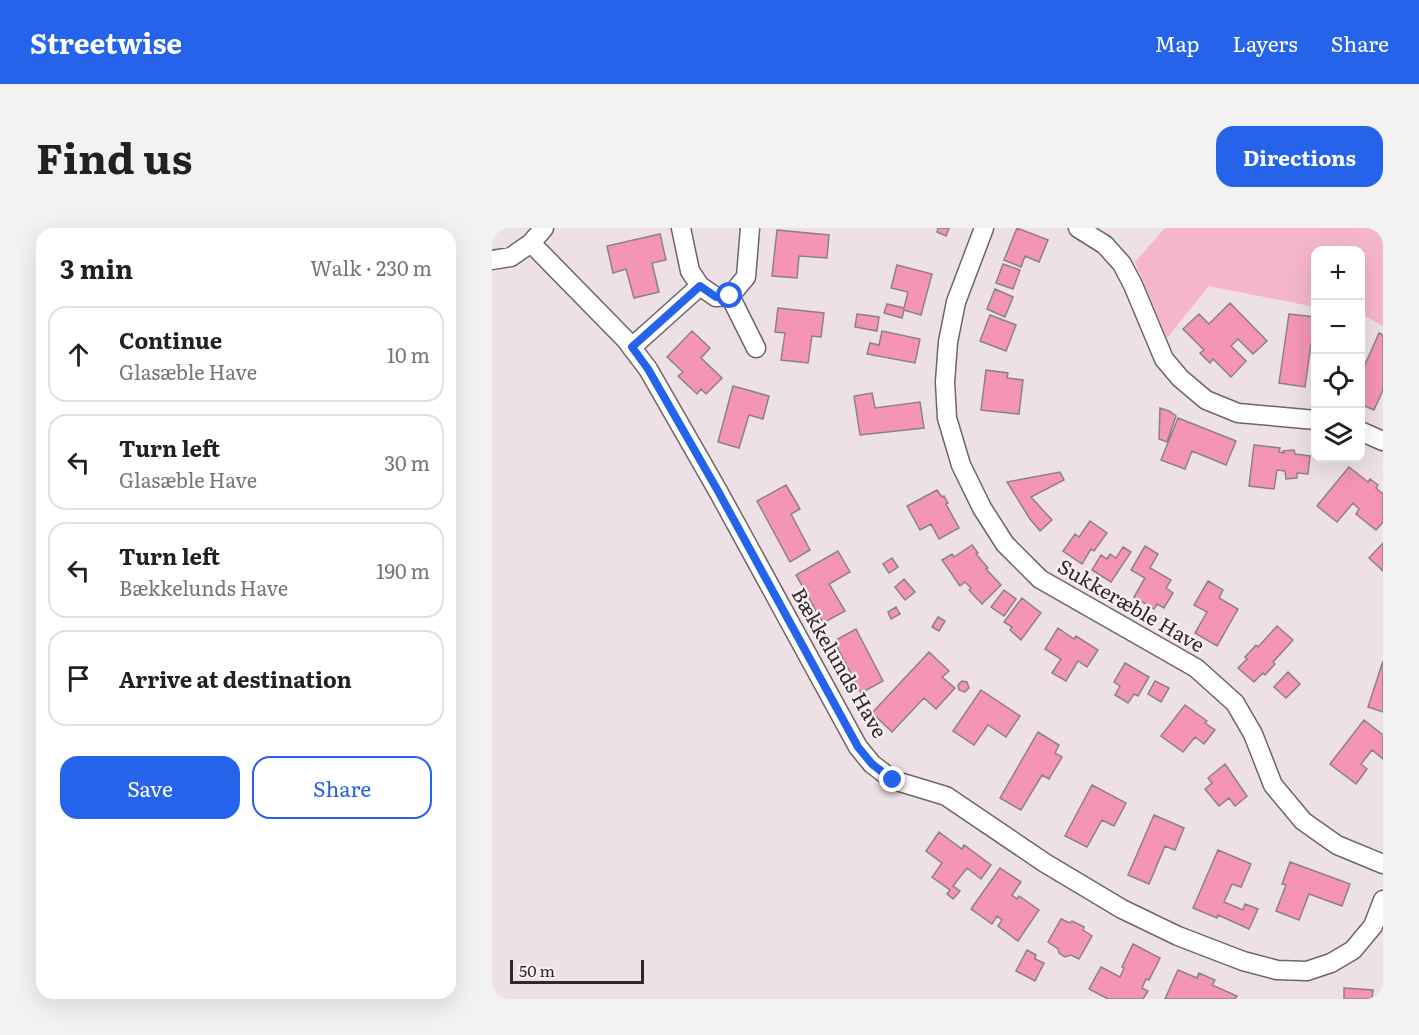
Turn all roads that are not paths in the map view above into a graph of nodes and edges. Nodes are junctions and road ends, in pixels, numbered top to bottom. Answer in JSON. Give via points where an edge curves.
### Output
{"nodes":[{"id":1,"x":543,"y":228,"type":"edge"},
{"id":2,"x":681,"y":228,"type":"edge"},
{"id":3,"x":750,"y":228,"type":"edge"},
{"id":4,"x":984,"y":228,"type":"edge"},
{"id":5,"x":1078,"y":228,"type":"edge"},
{"id":6,"x":531,"y":243,"type":"junction"},
{"id":7,"x":492,"y":260,"type":"edge"},
{"id":8,"x":700,"y":286,"type":"junction"},
{"id":9,"x":730,"y":296,"type":"junction"},
{"id":10,"x":632,"y":347,"type":"junction"},
{"id":11,"x":756,"y":348,"type":"dead end"},
{"id":12,"x":1311,"y":420,"type":"edge"},
{"id":13,"x":1365,"y":432,"type":"edge"},
{"id":14,"x":1383,"y":441,"type":"edge"},
{"id":15,"x":1383,"y":864,"type":"edge"},
{"id":16,"x":1383,"y":900,"type":"edge"}],
"edges":[{"from":1,"to":6,"type":"street"},
{"from":2,"to":8,"type":"street","via":[[690,271]]},
{"from":3,"to":9,"type":"street","via":[[746,277]]},
{"from":4,"to":15,"type":"street","name":"Sukkeræble Have","via":[[956,302],[945,382],[947,418],[962,465],[988,517],[1005,544],[1040,579],[1196,668],[1235,703],[1253,734],[1273,785],[1303,821],[1337,845]]},
{"from":5,"to":12,"type":"street","via":[[1105,244],[1122,264],[1164,359],[1179,378],[1206,400],[1238,414]]},
{"from":6,"to":7,"type":"street","via":[[511,257]]},
{"from":6,"to":10,"type":"street","name":"Bækkelunds Have"},
{"from":8,"to":9,"type":"street","via":[[716,297]]},
{"from":8,"to":10,"type":"street"},
{"from":9,"to":11,"type":"street"},
{"from":10,"to":16,"type":"street","name":"Bækkelunds Have","via":[[718,491],[858,747],[893,780],[946,796],[1122,909],[1243,962],[1277,970],[1307,970],[1331,963],[1353,950],[1373,926]]},
{"from":13,"to":14,"type":"street"}]}
